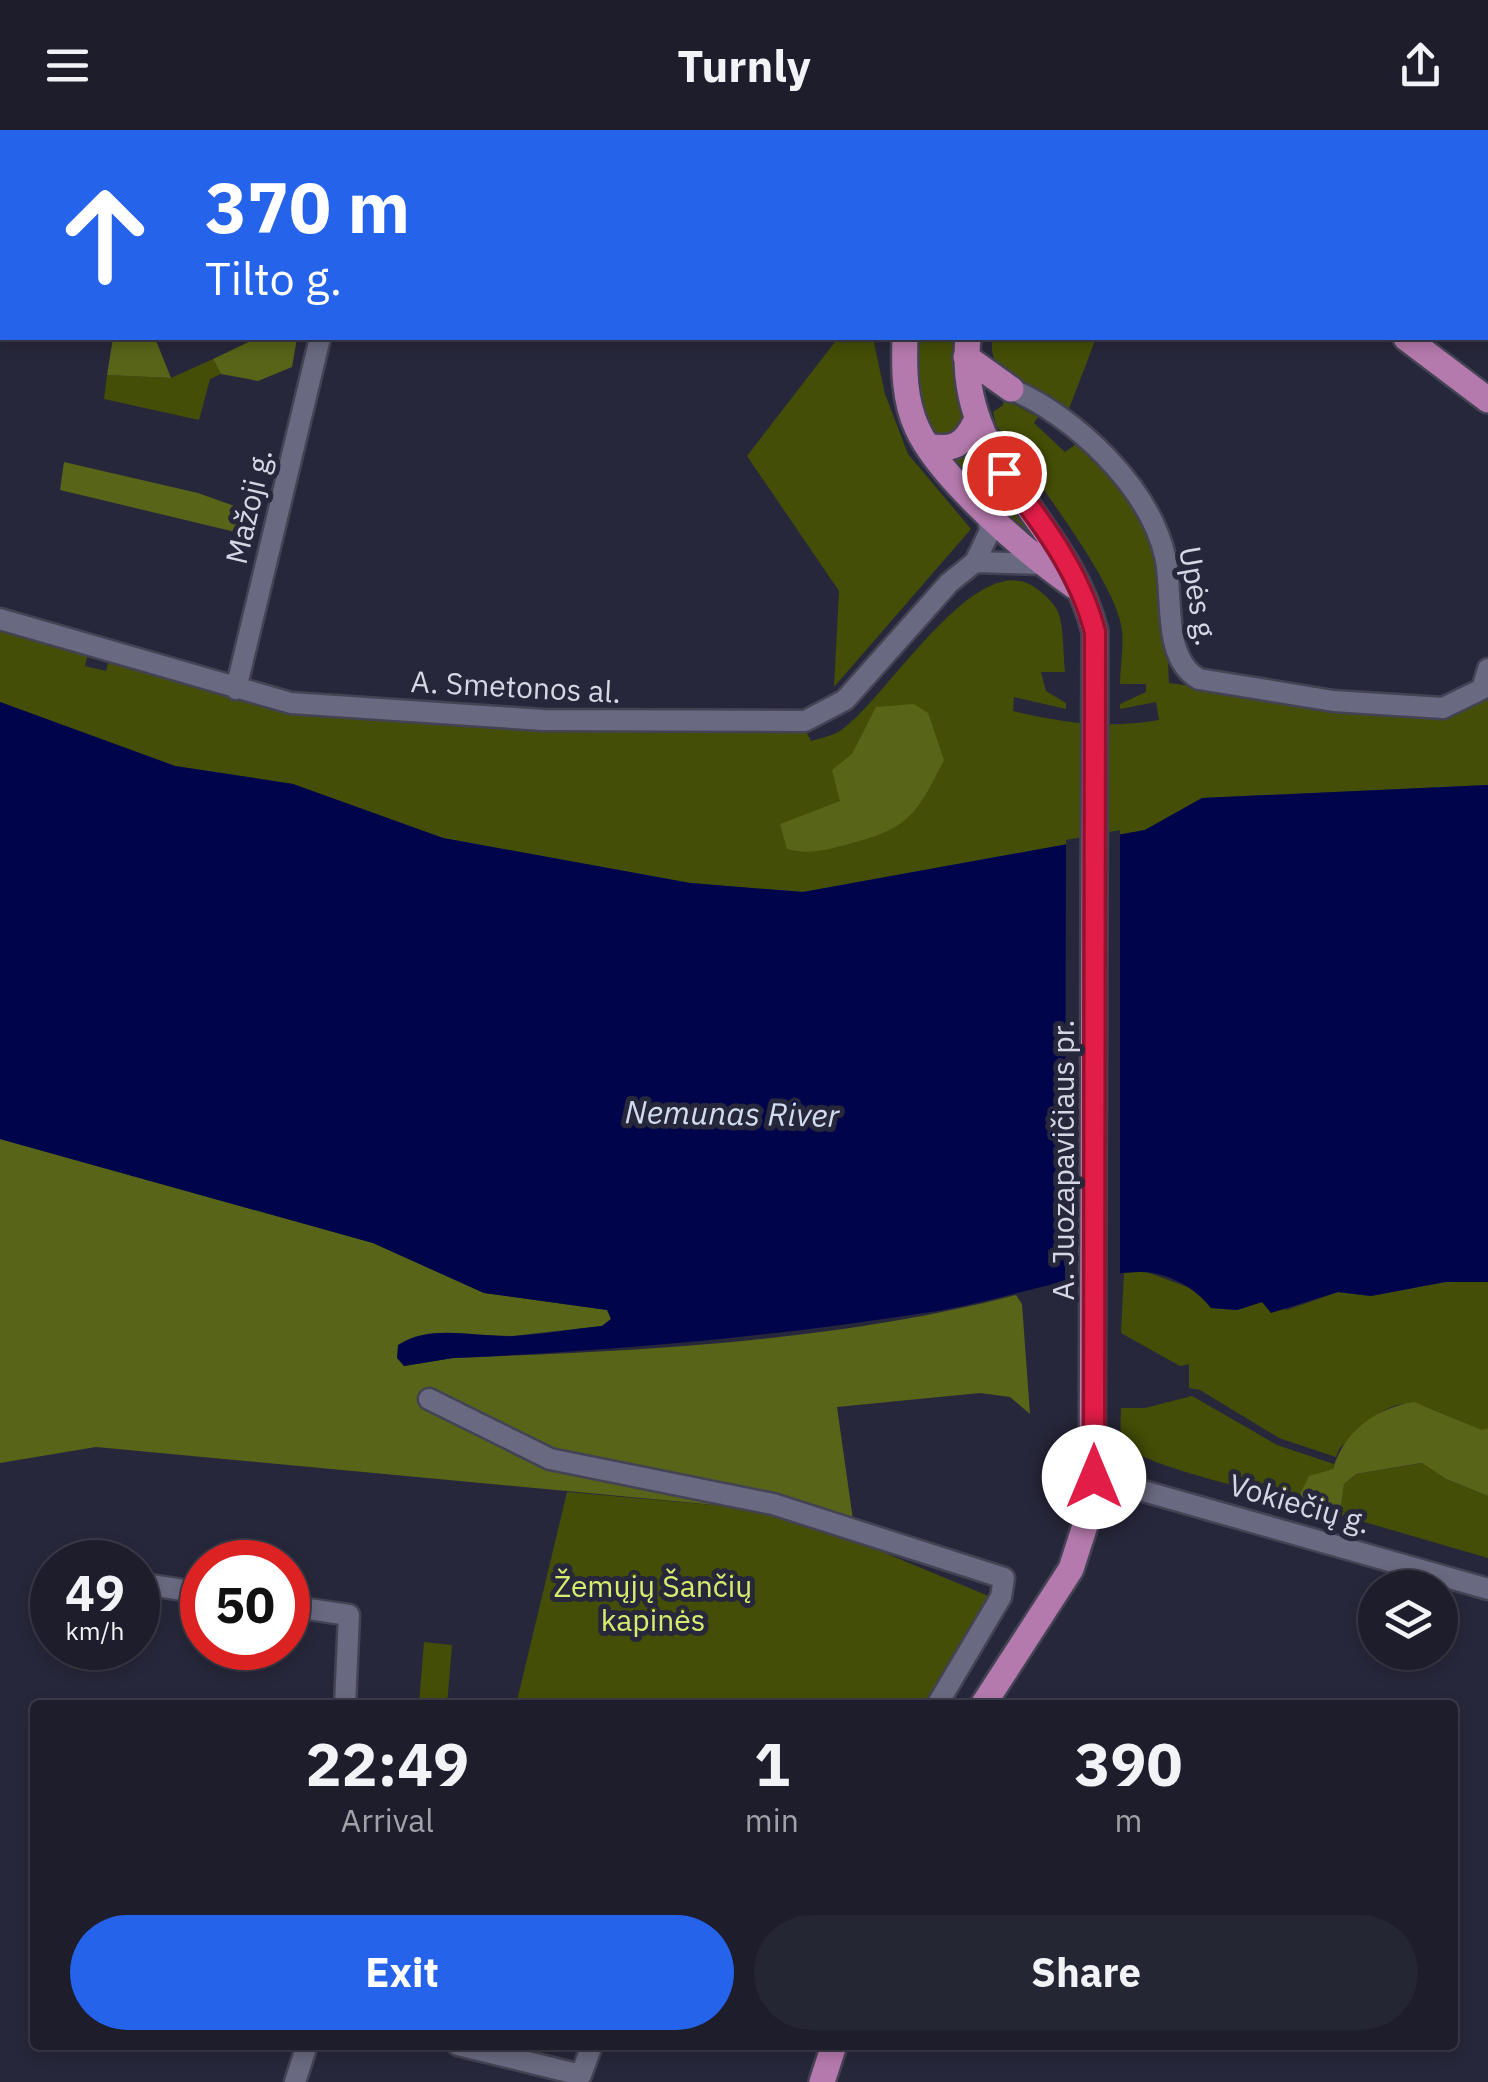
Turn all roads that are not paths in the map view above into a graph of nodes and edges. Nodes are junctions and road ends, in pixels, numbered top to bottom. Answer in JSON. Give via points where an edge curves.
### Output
{"nodes":[{"id":1,"x":320,"y":340,"type":"edge"},
{"id":2,"x":905,"y":340,"type":"edge"},
{"id":3,"x":1409,"y":340,"type":"edge"},
{"id":4,"x":967,"y":347,"type":"edge"},
{"id":5,"x":1011,"y":389,"type":"junction"},
{"id":6,"x":1488,"y":400,"type":"edge"},
{"id":7,"x":974,"y":417,"type":"junction"},
{"id":8,"x":928,"y":446,"type":"junction"},
{"id":9,"x":987,"y":511,"type":"junction"},
{"id":10,"x":976,"y":562,"type":"junction"},
{"id":11,"x":1043,"y":564,"type":"junction"},
{"id":12,"x":1078,"y":589,"type":"junction"},
{"id":13,"x":0,"y":620,"type":"edge"},
{"id":14,"x":1488,"y":669,"type":"edge"},
{"id":15,"x":236,"y":689,"type":"junction"},
{"id":16,"x":429,"y":1399,"type":"dead end"},
{"id":17,"x":1094,"y":1477,"type":"junction"},
{"id":18,"x":1488,"y":1589,"type":"edge"},
{"id":19,"x":310,"y":1609,"type":"edge"},
{"id":20,"x":346,"y":1700,"type":"edge"},
{"id":21,"x":940,"y":1700,"type":"edge"},
{"id":22,"x":986,"y":1700,"type":"edge"},
{"id":23,"x":305,"y":2050,"type":"edge"},
{"id":24,"x":478,"y":2050,"type":"edge"},
{"id":25,"x":590,"y":2050,"type":"edge"},
{"id":26,"x":832,"y":2050,"type":"edge"},
{"id":27,"x":295,"y":2082,"type":"edge"},
{"id":28,"x":822,"y":2082,"type":"edge"}],
"edges":[{"from":1,"to":15,"type":"street","name":"Mažoji g."},
{"from":2,"to":8,"type":"main road","via":[[908,405]]},
{"from":3,"to":6,"type":"main road"},
{"from":4,"to":5,"type":"main road"},
{"from":4,"to":7,"type":"main road"},
{"from":5,"to":7,"type":"main road","via":[[990,395]]},
{"from":5,"to":14,"type":"street","name":"Upės g.","via":[[1093,442],[1136,498],[1165,554],[1177,652],[1188,673],[1333,701],[1443,708],[1482,689]]},
{"from":7,"to":8,"type":"main road","via":[[960,444],[947,450]]},
{"from":7,"to":12,"type":"main road","name":"A. Juozapavičiaus pr."},
{"from":8,"to":9,"type":"main road"},
{"from":9,"to":10,"type":"street","via":[[990,532]]},
{"from":9,"to":11,"type":"main road"},
{"from":10,"to":11,"type":"street"},
{"from":10,"to":15,"type":"street","name":"A. Smetonos al.","via":[[949,583],[846,700],[804,721],[543,720],[291,703]]},
{"from":11,"to":12,"type":"main road"},
{"from":12,"to":17,"type":"main road","name":"A. Juozapavičiaus pr.","via":[[1095,632]]},
{"from":13,"to":15,"type":"street","name":"A. Smetonos al."},
{"from":16,"to":21,"type":"street","via":[[550,1458],[773,1504],[1004,1578],[1001,1597]]},
{"from":17,"to":18,"type":"street","name":"Vokiečių g."},
{"from":17,"to":22,"type":"main road","name":"A. Juozapavičiaus pr.","via":[[1085,1535],[1071,1568]]},
{"from":19,"to":20,"type":"street","via":[[349,1615]]},
{"from":23,"to":27,"type":"street"},
{"from":24,"to":25,"type":"street","via":[[581,2076]]},
{"from":26,"to":28,"type":"main road"}]}
